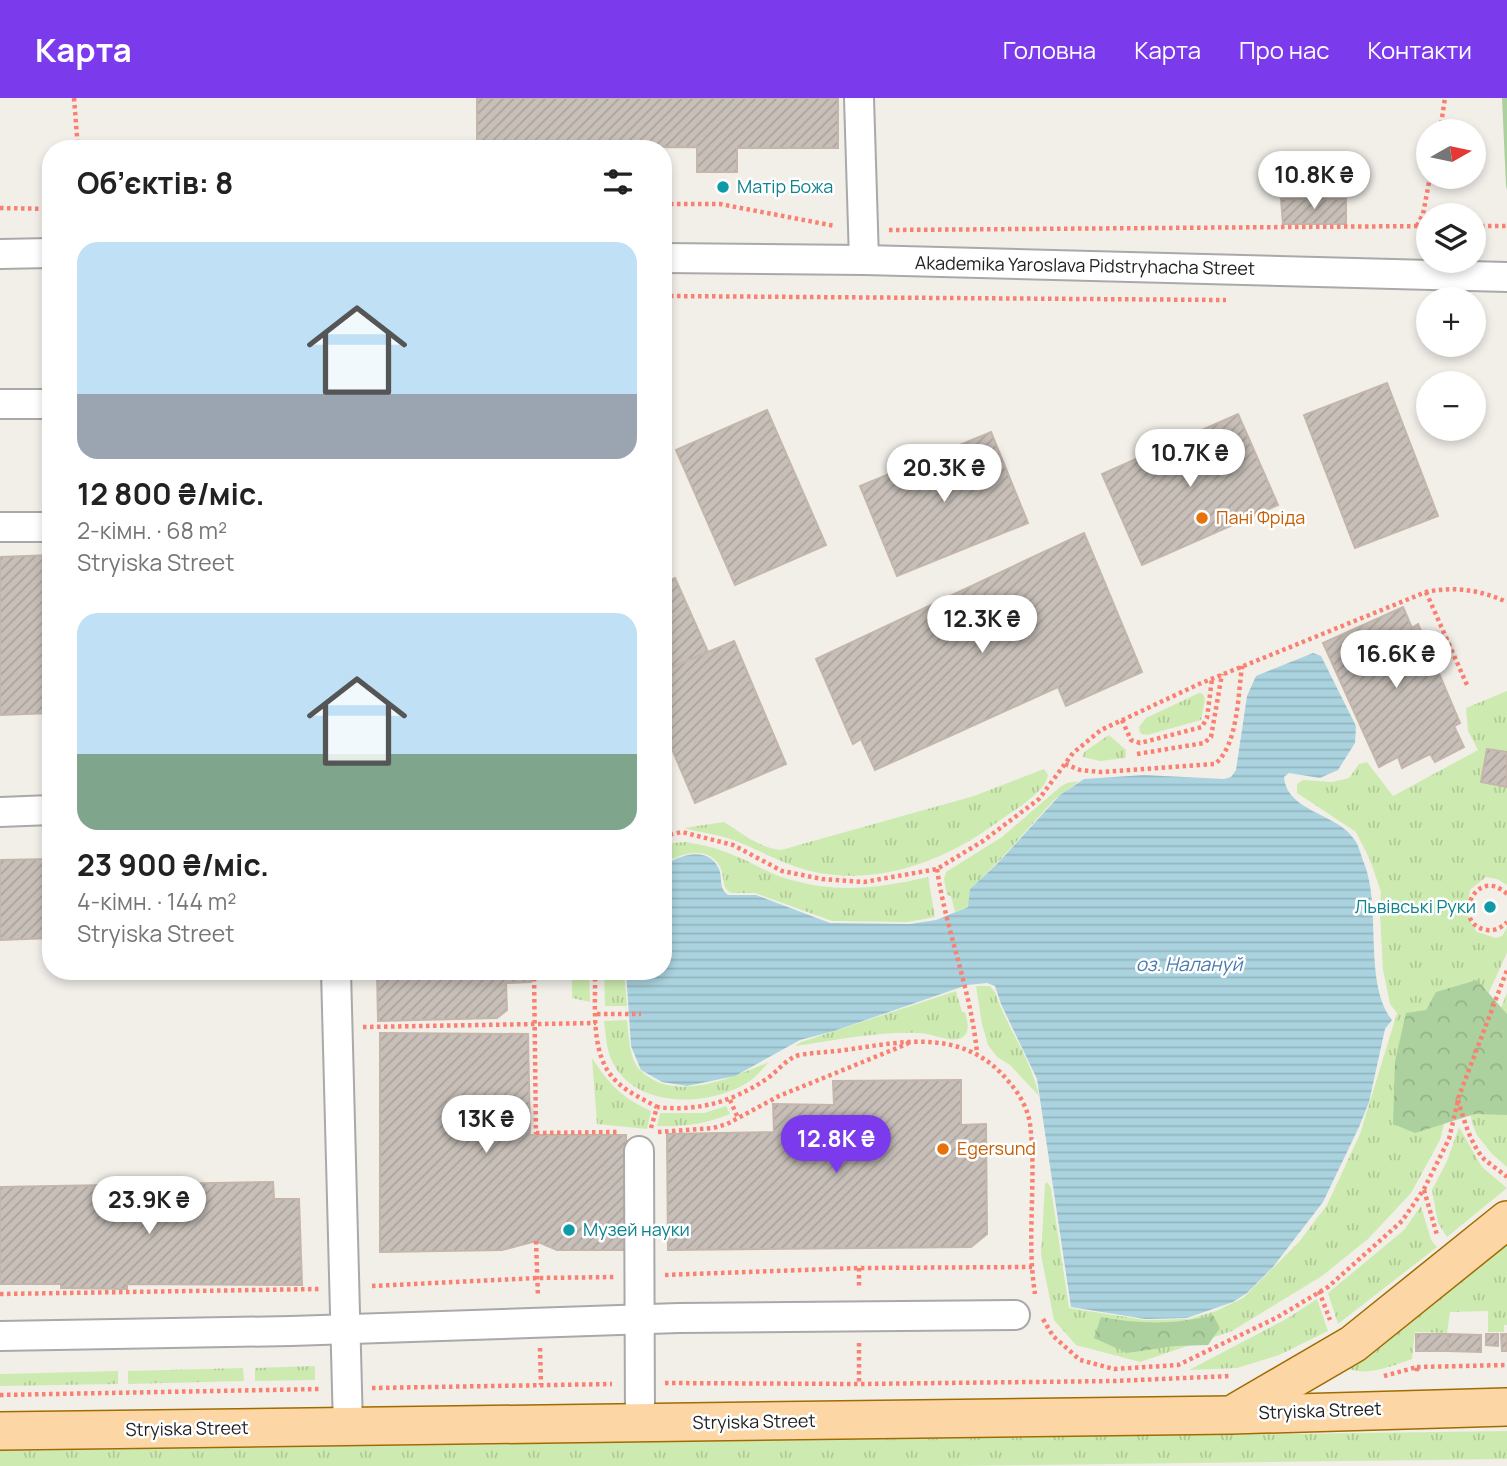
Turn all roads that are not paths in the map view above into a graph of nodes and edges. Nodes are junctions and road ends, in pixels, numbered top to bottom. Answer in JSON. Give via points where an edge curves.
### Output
{"nodes":[{"id":1,"x":859,"y":98,"type":"edge"},
{"id":2,"x":42,"y":253,"type":"edge"},
{"id":3,"x":0,"y":254,"type":"edge"},
{"id":4,"x":672,"y":258,"type":"edge"},
{"id":5,"x":864,"y":260,"type":"junction"},
{"id":6,"x":1507,"y":277,"type":"edge"},
{"id":7,"x":0,"y":404,"type":"edge"},
{"id":8,"x":42,"y":404,"type":"edge"},
{"id":9,"x":0,"y":527,"type":"edge"},
{"id":10,"x":42,"y":527,"type":"edge"},
{"id":11,"x":42,"y":810,"type":"edge"},
{"id":12,"x":0,"y":811,"type":"edge"},
{"id":13,"x":336,"y":980,"type":"edge"},
{"id":14,"x":644,"y":1142,"type":"road end"},
{"id":15,"x":1507,"y":1220,"type":"edge"},
{"id":16,"x":1031,"y":1311,"type":"road end"},
{"id":17,"x":640,"y":1319,"type":"junction"},
{"id":18,"x":346,"y":1329,"type":"junction"},
{"id":19,"x":0,"y":1336,"type":"edge"},
{"id":20,"x":1507,"y":1407,"type":"edge"},
{"id":21,"x":1231,"y":1415,"type":"junction"},
{"id":22,"x":640,"y":1424,"type":"junction"},
{"id":23,"x":348,"y":1427,"type":"junction"},
{"id":24,"x":0,"y":1431,"type":"edge"}],
"edges":[{"from":1,"to":5,"type":"street"},
{"from":2,"to":3,"type":"street"},
{"from":4,"to":5,"type":"street","name":"Akademika Yaroslava Pidstryhacha Street"},
{"from":5,"to":6,"type":"street","name":"Akademika Yaroslava Pidstryhacha Street"},
{"from":7,"to":8,"type":"street"},
{"from":9,"to":10,"type":"street"},
{"from":11,"to":12,"type":"street"},
{"from":13,"to":18,"type":"street"},
{"from":14,"to":17,"type":"street"},
{"from":15,"to":21,"type":"main road","via":[[1353,1344]]},
{"from":16,"to":17,"type":"street"},
{"from":17,"to":18,"type":"street"},
{"from":17,"to":22,"type":"street"},
{"from":18,"to":19,"type":"street"},
{"from":18,"to":23,"type":"street"},
{"from":20,"to":21,"type":"main road","name":"Stryiska Street"},
{"from":21,"to":22,"type":"main road","name":"Stryiska Street"},
{"from":22,"to":23,"type":"main road","name":"Stryiska Street"},
{"from":23,"to":24,"type":"main road","name":"Stryiska Street"}]}
